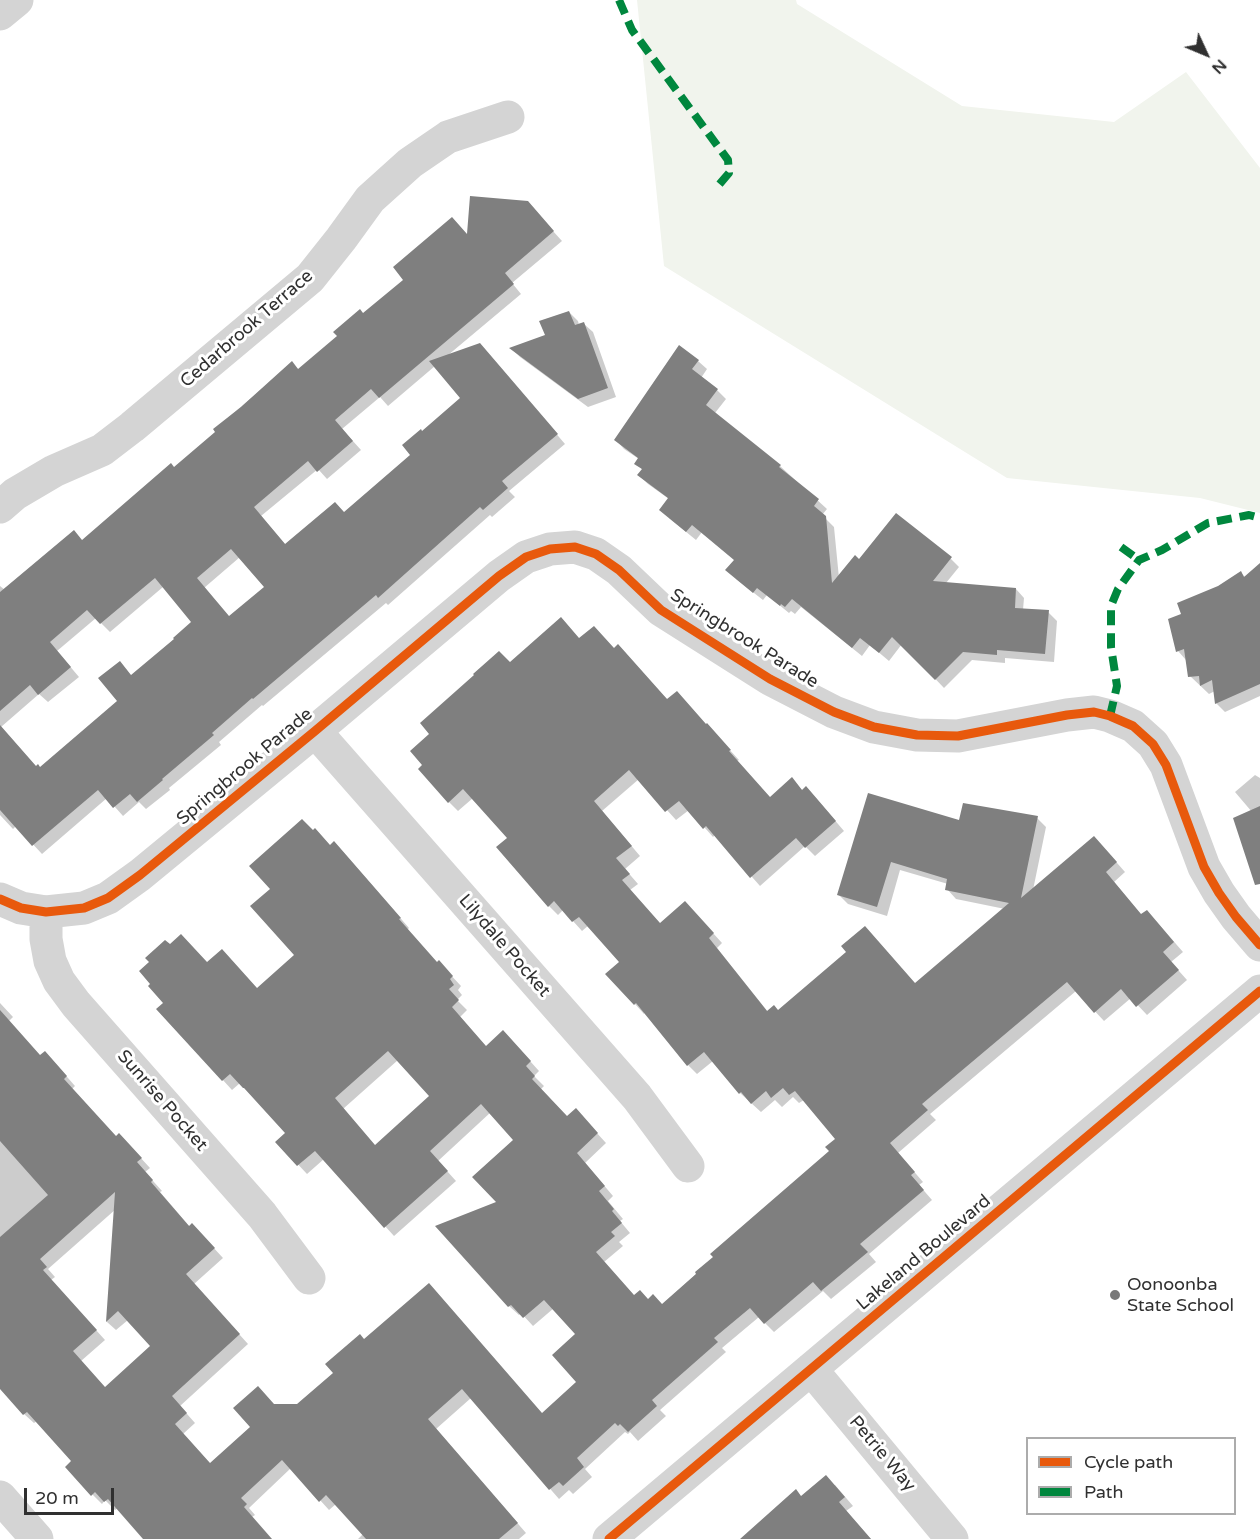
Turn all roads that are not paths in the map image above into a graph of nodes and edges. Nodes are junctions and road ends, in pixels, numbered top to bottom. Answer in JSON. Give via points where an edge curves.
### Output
{"nodes":[{"id":1,"x":17,"y":0,"type":"edge"},
{"id":2,"x":0,"y":14,"type":"edge"},
{"id":3,"x":508,"y":117,"type":"dead end"},
{"id":4,"x":0,"y":507,"type":"edge"},
{"id":5,"x":315,"y":731,"type":"junction"},
{"id":6,"x":0,"y":899,"type":"edge"},
{"id":7,"x":46,"y":912,"type":"junction"},
{"id":8,"x":1260,"y":945,"type":"edge"},
{"id":9,"x":1260,"y":991,"type":"edge"},
{"id":10,"x":688,"y":1166,"type":"dead end"},
{"id":11,"x":309,"y":1278,"type":"dead end"},
{"id":12,"x":811,"y":1369,"type":"junction"},
{"id":13,"x":0,"y":1497,"type":"edge"},
{"id":14,"x":37,"y":1539,"type":"edge"},
{"id":15,"x":609,"y":1539,"type":"edge"},
{"id":16,"x":952,"y":1539,"type":"edge"}],
"edges":[{"from":1,"to":2,"type":"street"},
{"from":3,"to":4,"type":"street","name":"Cedarbrook Terrace","via":[[448,137],[410,163],[370,199],[310,278],[102,450],[54,471]]},
{"from":5,"to":7,"type":"street","name":"Springbrook Parade","via":[[108,897],[84,908]]},
{"from":5,"to":8,"type":"street","name":"Springbrook Parade","via":[[526,557],[550,549],[575,547],[596,554],[661,610],[770,679],[834,712],[874,727],[917,735],[958,736],[1094,712],[1133,726],[1153,744],[1166,765],[1204,867],[1219,893]]},
{"from":5,"to":10,"type":"street","name":"Lilydale Pocket","via":[[637,1097]]},
{"from":6,"to":7,"type":"street","name":"Springbrook Parade"},
{"from":7,"to":11,"type":"street","name":"Sunrise Pocket","via":[[50,961],[59,981],[262,1215]]},
{"from":9,"to":12,"type":"street","name":"Lakeland Boulevard"},
{"from":12,"to":15,"type":"street","name":"Lakeland Boulevard"},
{"from":12,"to":16,"type":"street","name":"Petrie Way"},
{"from":13,"to":14,"type":"street"}]}
